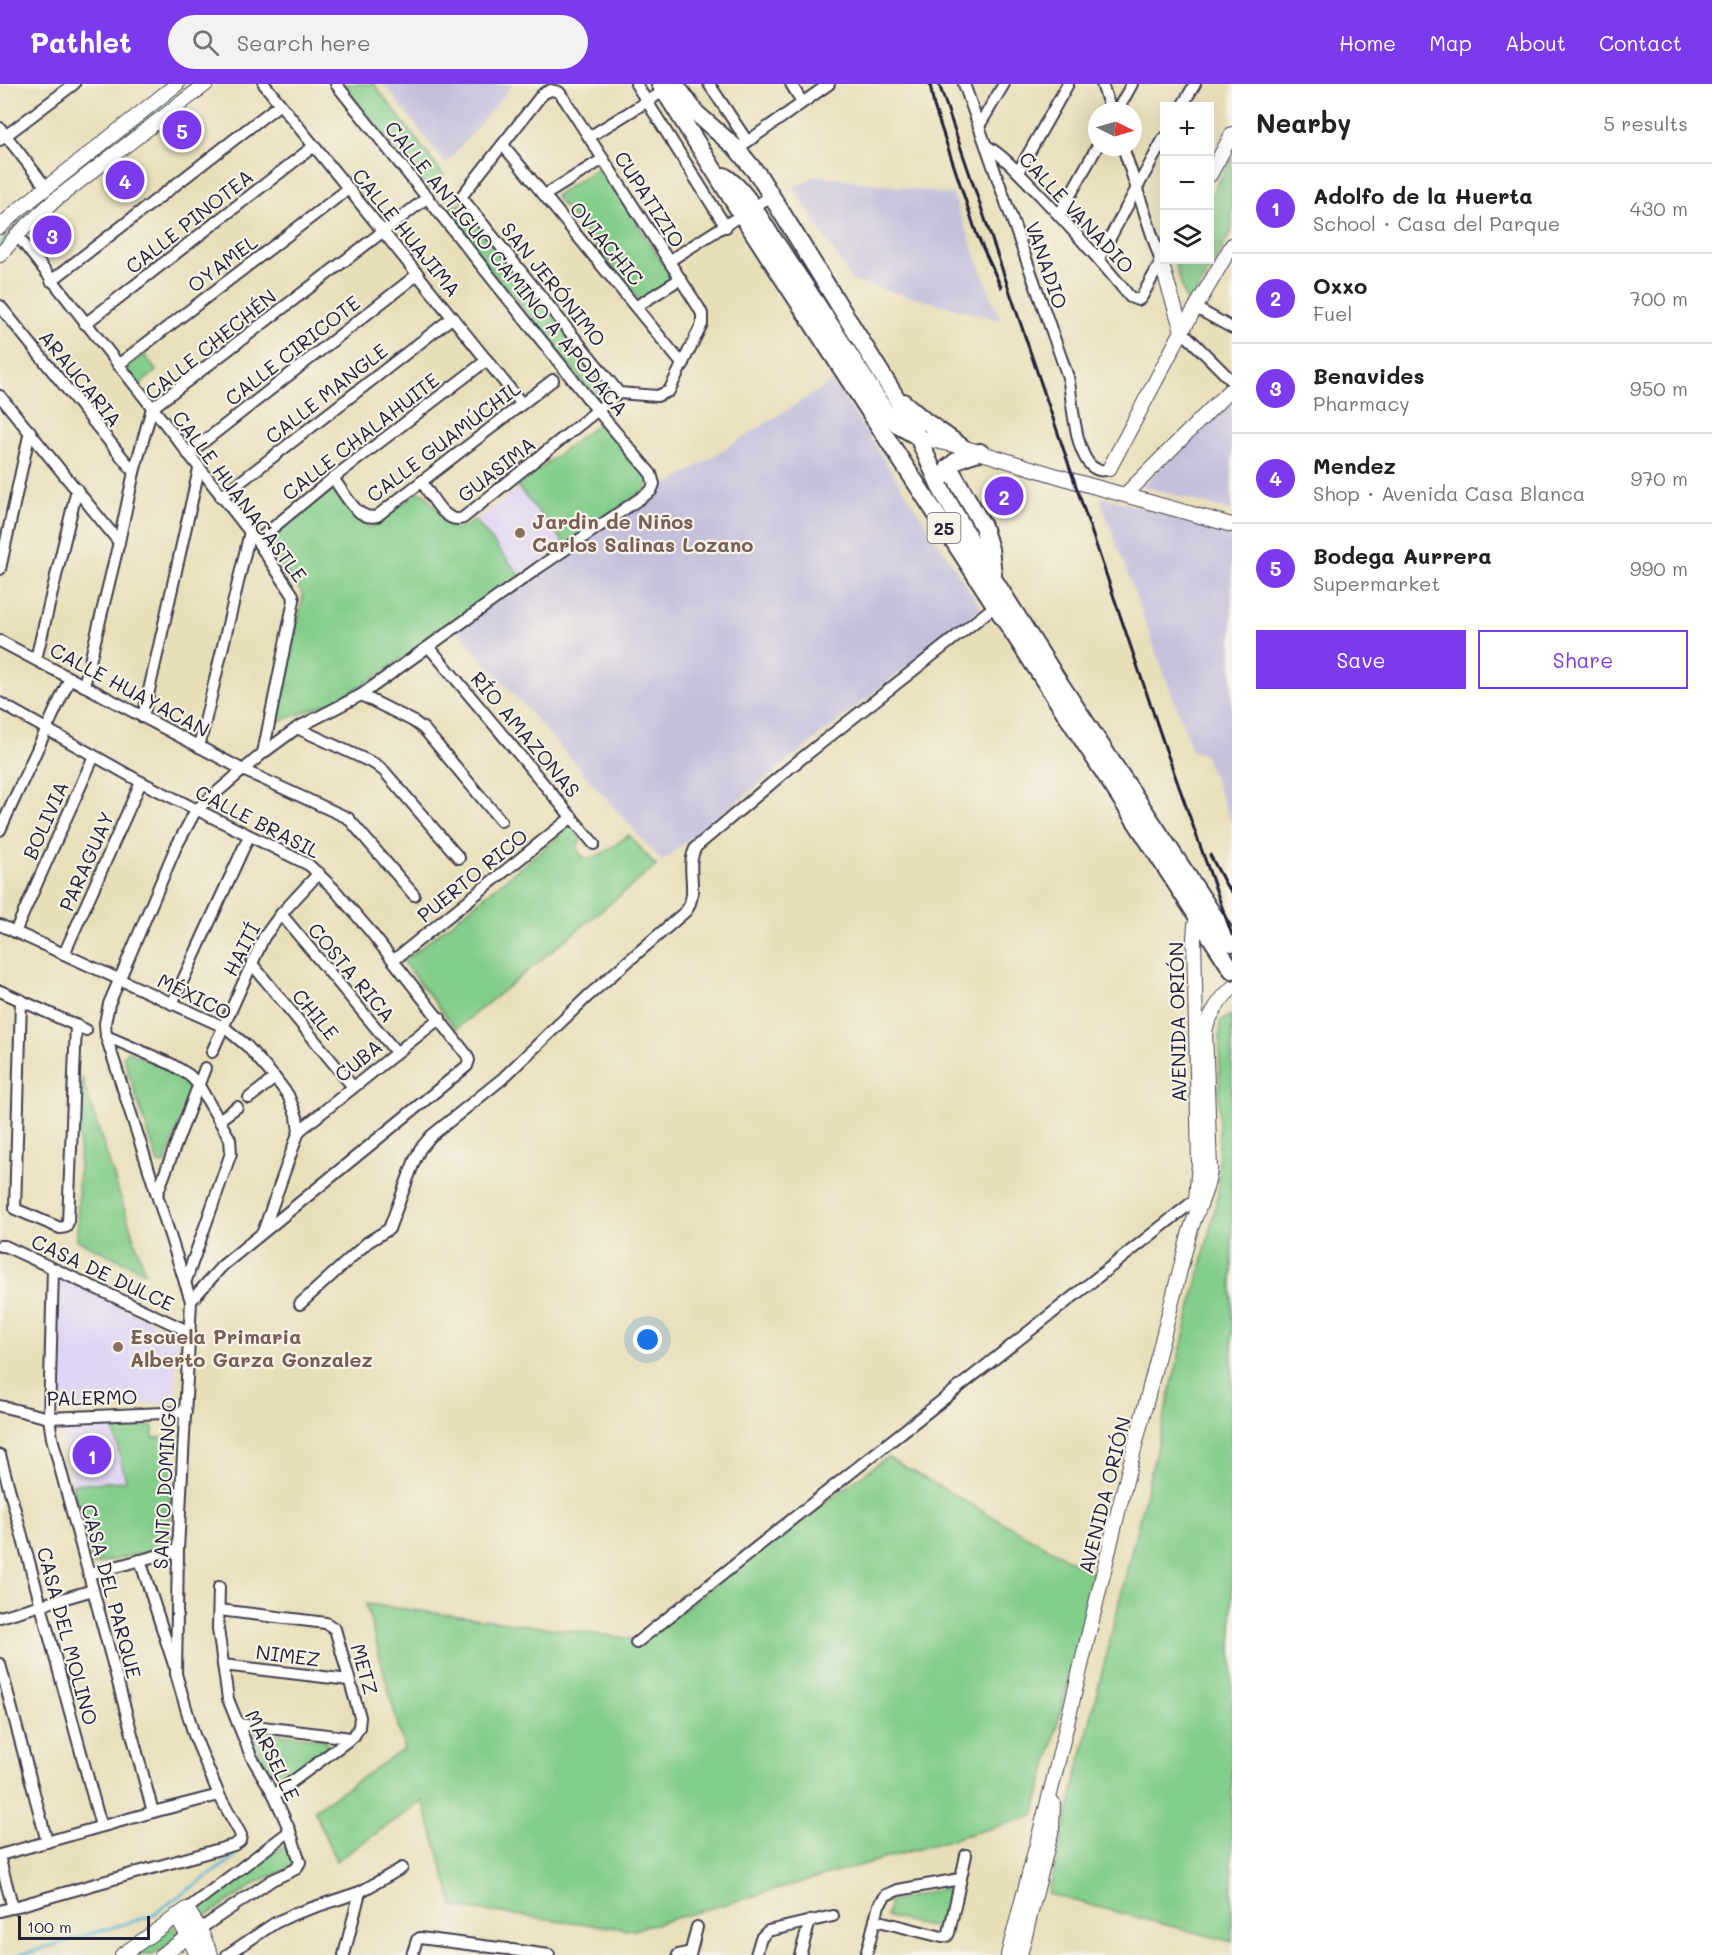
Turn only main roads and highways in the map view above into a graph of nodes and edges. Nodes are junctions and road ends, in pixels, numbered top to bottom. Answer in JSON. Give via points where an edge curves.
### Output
{"nodes":[{"id":1,"x":666,"y":86,"type":"edge"},
{"id":2,"x":747,"y":212,"type":"junction"},
{"id":3,"x":894,"y":394,"type":"junction"},
{"id":4,"x":918,"y":437,"type":"junction"},
{"id":5,"x":962,"y":447,"type":"road end"},
{"id":6,"x":980,"y":452,"type":"road end"},
{"id":7,"x":903,"y":463,"type":"junction"},
{"id":8,"x":949,"y":467,"type":"junction"},
{"id":9,"x":942,"y":491,"type":"junction"},
{"id":10,"x":993,"y":578,"type":"junction"},
{"id":11,"x":1201,"y":909,"type":"junction"},
{"id":12,"x":1232,"y":943,"type":"edge"},
{"id":13,"x":1232,"y":970,"type":"edge"}],
"edges":[{"from":1,"to":2,"type":"main road","via":[[715,171],[738,186]]},
{"from":1,"to":3,"type":"main road","number":"25","via":[[742,145]]},
{"from":2,"to":4,"type":"main road","via":[[806,286],[885,411]]},
{"from":2,"to":7,"type":"main road","number":"25"},
{"from":3,"to":4,"type":"main road","number":"25"},
{"from":3,"to":5,"type":"main road"},
{"from":4,"to":7,"type":"main road","via":[[909,446]]},
{"from":4,"to":9,"type":"main road","number":"25"},
{"from":6,"to":8,"type":"main road","via":[[962,457]]},
{"from":7,"to":11,"type":"main road","number":"25"},
{"from":8,"to":9,"type":"main road"},
{"from":8,"to":10,"type":"main road","via":[[983,526]]},
{"from":9,"to":10,"type":"main road","number":"25"},
{"from":10,"to":11,"type":"main road","number":"25"},
{"from":11,"to":12,"type":"main road","number":"25"},
{"from":11,"to":13,"type":"main road","number":"25"}]}
